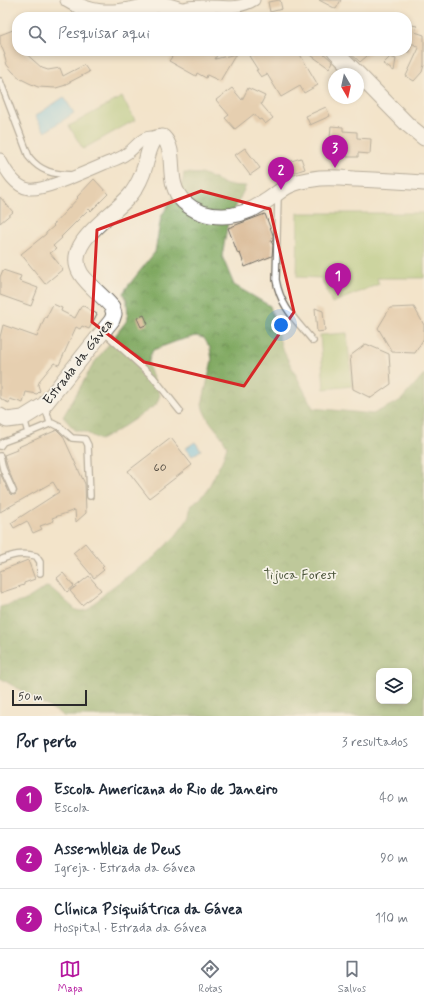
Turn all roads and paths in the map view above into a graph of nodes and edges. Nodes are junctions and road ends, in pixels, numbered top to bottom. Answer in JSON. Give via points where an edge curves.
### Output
{"nodes":[{"id":1,"x":68,"y":0,"type":"edge"},
{"id":2,"x":254,"y":0,"type":"edge"},
{"id":3,"x":178,"y":9,"type":"junction"},
{"id":4,"x":185,"y":12,"type":"edge"},
{"id":5,"x":340,"y":56,"type":"edge"},
{"id":6,"x":352,"y":68,"type":"edge"},
{"id":7,"x":364,"y":80,"type":"edge"},
{"id":8,"x":0,"y":81,"type":"edge"},
{"id":9,"x":156,"y":138,"type":"junction"},
{"id":10,"x":424,"y":138,"type":"edge"},
{"id":11,"x":0,"y":160,"type":"edge"},
{"id":12,"x":78,"y":175,"type":"junction"},
{"id":13,"x":424,"y":183,"type":"edge"},
{"id":14,"x":278,"y":191,"type":"junction"},
{"id":15,"x":104,"y":332,"type":"junction"},
{"id":16,"x":313,"y":341,"type":"dead end"},
{"id":17,"x":44,"y":405,"type":"junction"},
{"id":18,"x":180,"y":411,"type":"dead end"},
{"id":19,"x":0,"y":416,"type":"edge"},
{"id":20,"x":23,"y":418,"type":"junction"},
{"id":21,"x":50,"y":423,"type":"junction"},
{"id":22,"x":28,"y":433,"type":"junction"},
{"id":23,"x":0,"y":446,"type":"edge"},
{"id":24,"x":0,"y":456,"type":"edge"},
{"id":25,"x":13,"y":491,"type":"dead end"},
{"id":26,"x":90,"y":496,"type":"dead end"},
{"id":27,"x":0,"y":560,"type":"edge"},
{"id":28,"x":40,"y":573,"type":"dead end"}],
"edges":[{"from":1,"to":3,"type":"street","via":[[96,12],[119,12],[153,5]]},
{"from":2,"to":3,"type":"street","via":[[227,8],[203,6]]},
{"from":3,"to":4,"type":"street"},
{"from":5,"to":6,"type":"street"},
{"from":7,"to":10,"type":"street"},
{"from":8,"to":12,"type":"lane","via":[[29,157],[37,166],[47,171],[59,175]]},
{"from":9,"to":12,"type":"street","via":[[143,139],[126,155]]},
{"from":9,"to":14,"type":"street","via":[[163,137],[169,146],[176,192],[193,208],[205,214],[226,217],[242,213],[264,203]]},
{"from":9,"to":15,"type":"street","name":"Estrada da Gávea","via":[[151,145],[138,185],[122,206],[84,240],[77,255],[81,273],[112,307],[114,314]]},
{"from":11,"to":12,"type":"street","via":[[14,180],[28,189],[40,188]]},
{"from":13,"to":14,"type":"street","via":[[320,178],[290,185]]},
{"from":14,"to":16,"type":"lane","via":[[278,292],[284,306]]},
{"from":15,"to":17,"type":"street","name":"Estrada da Gávea"},
{"from":15,"to":18,"type":"lane","via":[[153,377]]},
{"from":17,"to":20,"type":"street","name":"Estrada da Gávea"},
{"from":17,"to":21,"type":"lane"},
{"from":19,"to":20,"type":"street","via":[[7,420]]},
{"from":20,"to":22,"type":"lane"},
{"from":21,"to":22,"type":"lane"},
{"from":21,"to":26,"type":"lane","via":[[55,423],[72,438],[85,439],[88,445]]},
{"from":22,"to":23,"type":"lane","via":[[3,442]]},
{"from":24,"to":25,"type":"lane"},
{"from":27,"to":28,"type":"lane","via":[[14,554],[36,556],[40,562]]}]}
